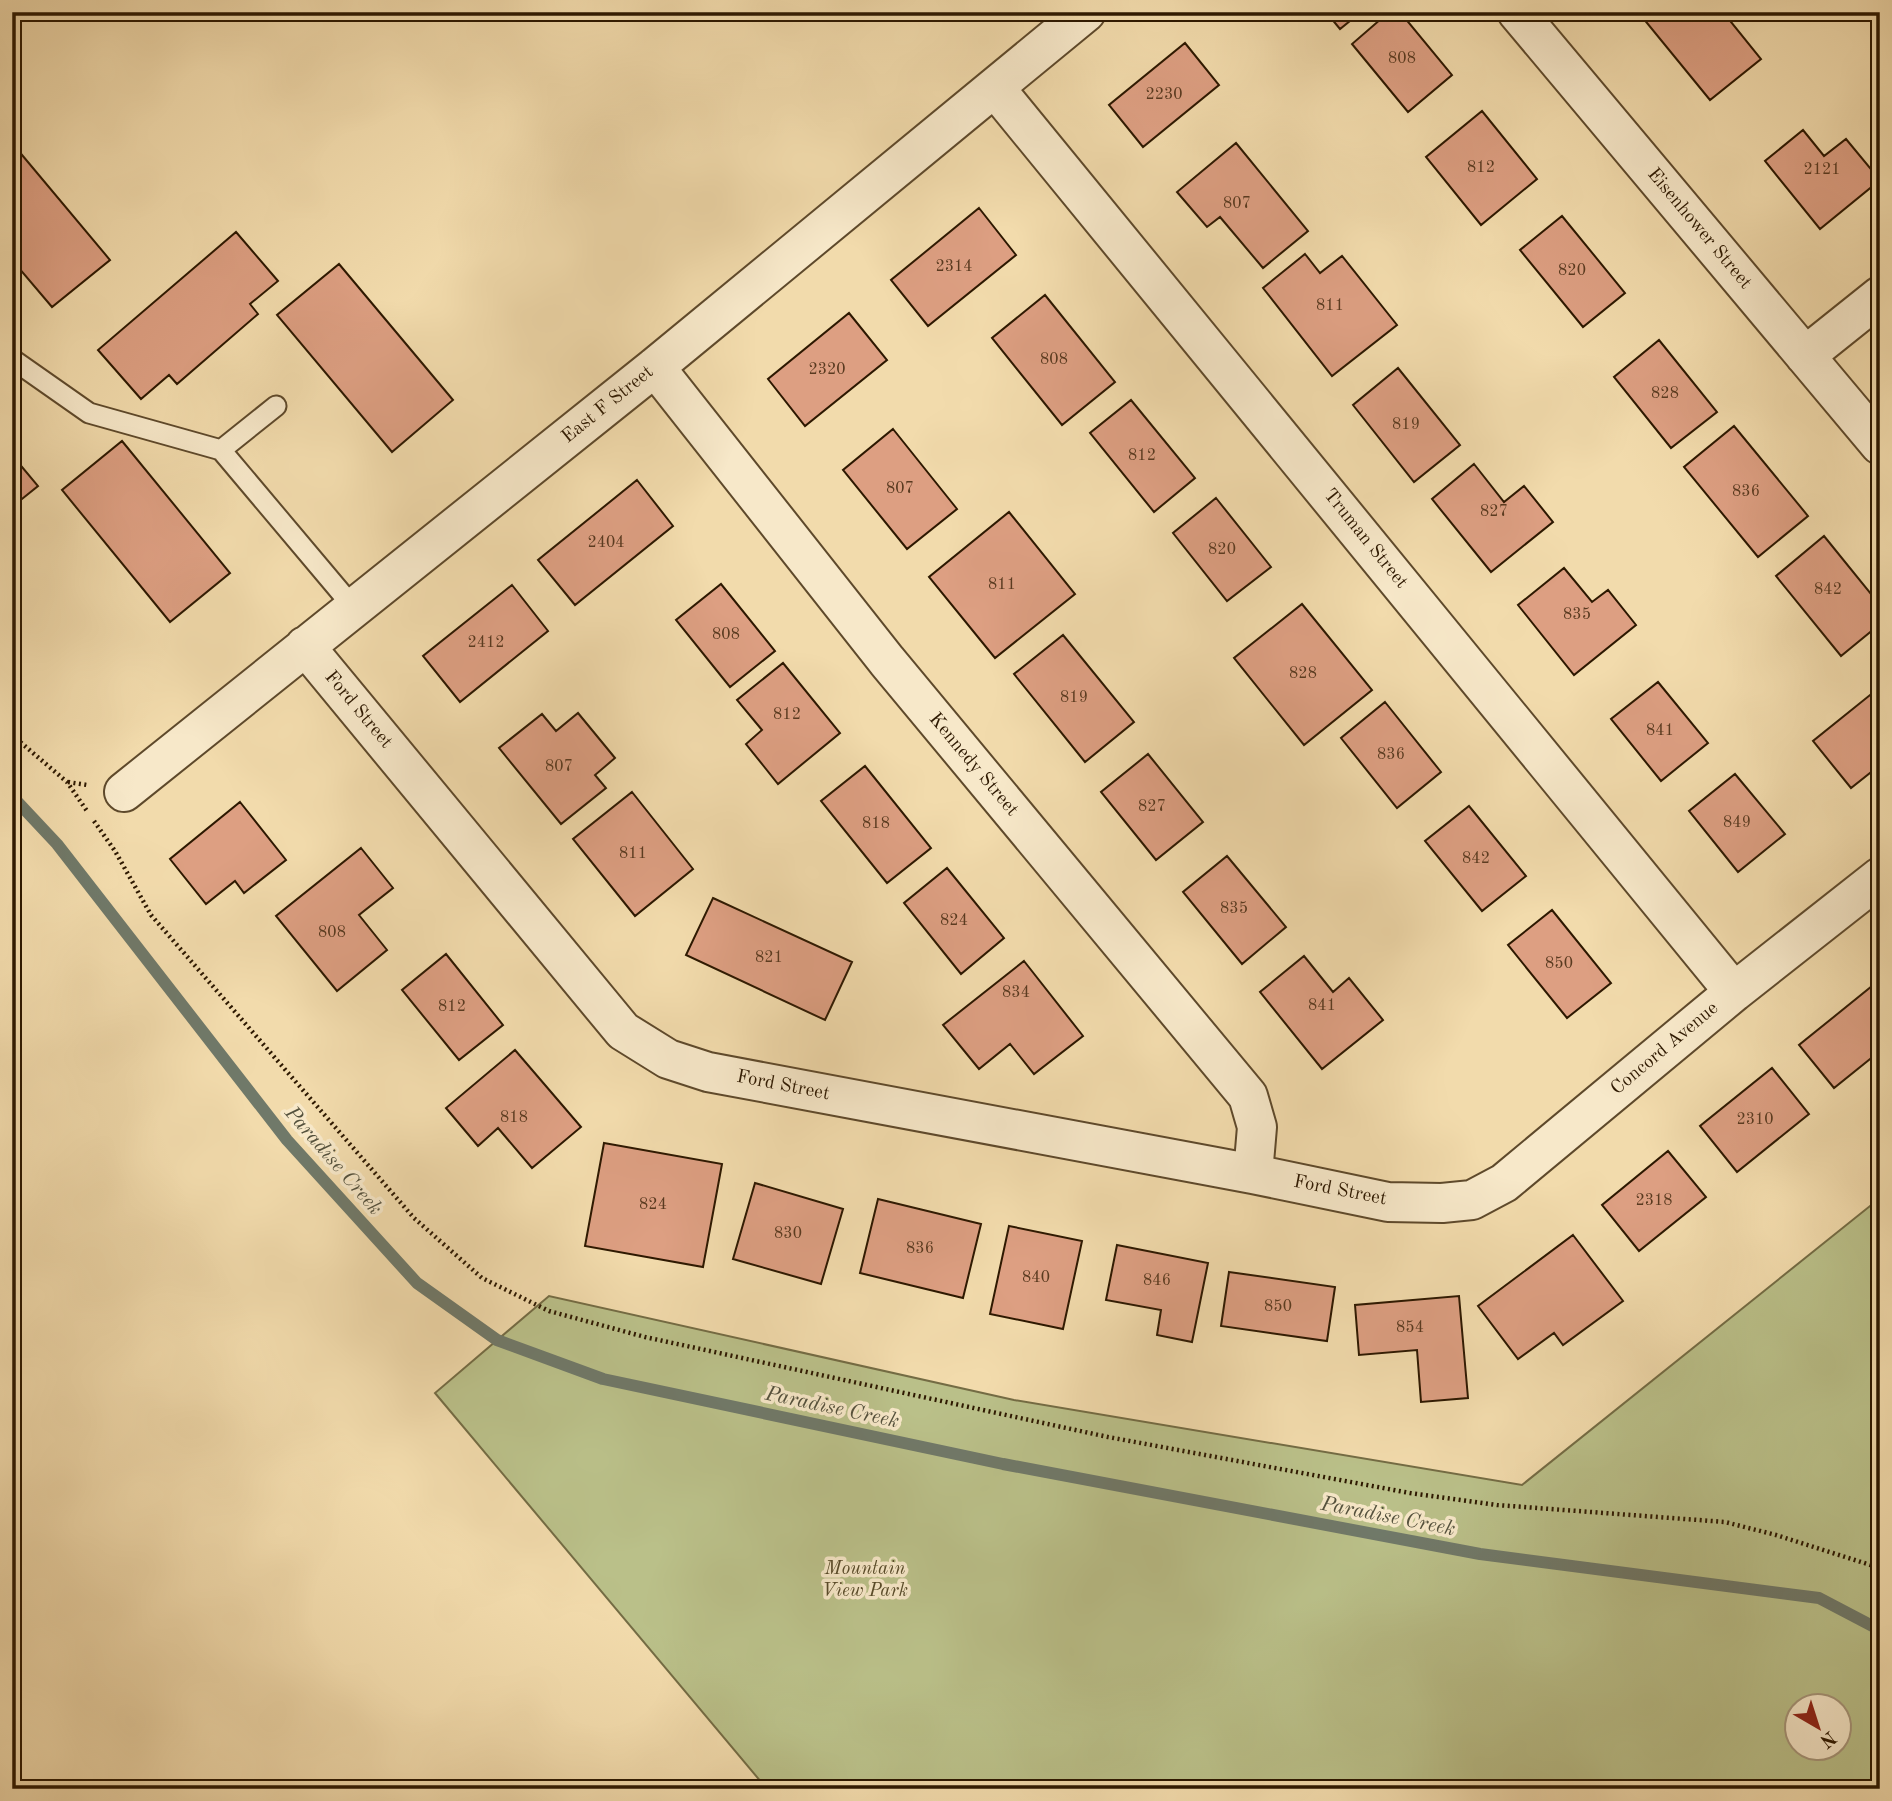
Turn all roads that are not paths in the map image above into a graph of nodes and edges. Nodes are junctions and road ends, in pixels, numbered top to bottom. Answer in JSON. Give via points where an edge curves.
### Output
{"nodes":[{"id":1,"x":1086,"y":12,"type":"edge"},
{"id":2,"x":1517,"y":12,"type":"edge"},
{"id":3,"x":995,"y":88,"type":"junction"},
{"id":4,"x":1880,"y":296,"type":"edge"},
{"id":5,"x":1805,"y":356,"type":"junction"},
{"id":6,"x":12,"y":359,"type":"edge"},
{"id":7,"x":655,"y":367,"type":"junction"},
{"id":8,"x":276,"y":406,"type":"dead end"},
{"id":9,"x":1880,"y":445,"type":"edge"},
{"id":10,"x":221,"y":450,"type":"junction"},
{"id":11,"x":354,"y":608,"type":"junction"},
{"id":12,"x":306,"y":646,"type":"junction"},
{"id":13,"x":124,"y":792,"type":"dead end"},
{"id":14,"x":1880,"y":877,"type":"edge"},
{"id":15,"x":1734,"y":992,"type":"junction"},
{"id":16,"x":1252,"y":1174,"type":"junction"},
{"id":17,"x":1442,"y":1203,"type":"joint"}],
"edges":[{"from":1,"to":3,"type":"street","name":"East F Street"},
{"from":2,"to":5,"type":"street","name":"Eisenhower Street"},
{"from":3,"to":7,"type":"street","name":"East F Street"},
{"from":3,"to":15,"type":"street","name":"Truman Street"},
{"from":4,"to":5,"type":"street"},
{"from":5,"to":9,"type":"street","name":"Eisenhower Street"},
{"from":6,"to":10,"type":"lane","via":[[89,413]]},
{"from":7,"to":11,"type":"street","name":"East F Street"},
{"from":7,"to":16,"type":"street","name":"Kennedy Street","via":[[887,662],[1248,1096],[1257,1127]]},
{"from":8,"to":10,"type":"lane"},
{"from":10,"to":11,"type":"lane"},
{"from":11,"to":12,"type":"street","name":"East F Street"},
{"from":12,"to":13,"type":"street","name":"East F Street"},
{"from":12,"to":16,"type":"street","name":"Ford Street","via":[[623,1031],[668,1059],[708,1072]]},
{"from":14,"to":15,"type":"street","name":"Concord Avenue"},
{"from":15,"to":17,"type":"street","name":"Concord Avenue","via":[[1504,1183],[1472,1200]]},
{"from":16,"to":17,"type":"street","name":"Ford Street","via":[[1388,1202]]}]}
